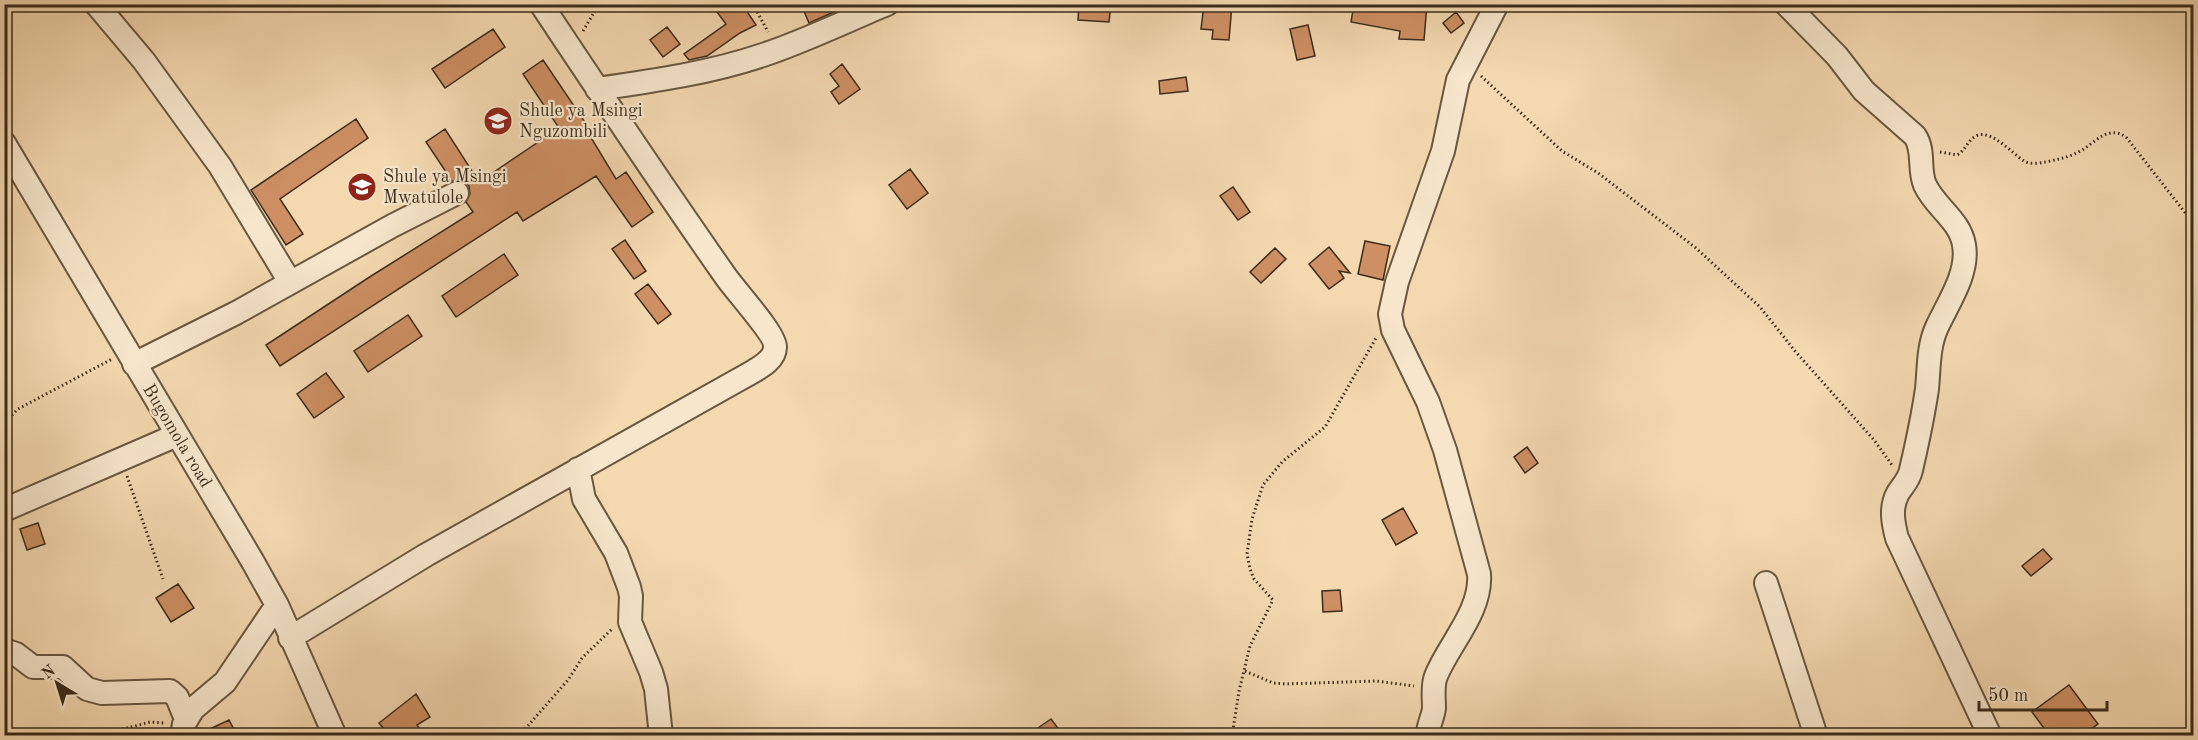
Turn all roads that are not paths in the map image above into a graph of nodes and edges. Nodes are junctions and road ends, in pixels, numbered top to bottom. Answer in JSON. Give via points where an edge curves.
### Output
{"nodes":[{"id":1,"x":96,"y":4,"type":"edge"},
{"id":2,"x":541,"y":4,"type":"edge"},
{"id":3,"x":887,"y":4,"type":"edge"},
{"id":4,"x":1497,"y":4,"type":"edge"},
{"id":5,"x":1788,"y":7,"type":"edge"},
{"id":6,"x":597,"y":88,"type":"junction"},
{"id":7,"x":4,"y":143,"type":"edge"},
{"id":8,"x":457,"y":193,"type":"dead end"},
{"id":9,"x":290,"y":282,"type":"junction"},
{"id":10,"x":130,"y":358,"type":"junction"},
{"id":11,"x":177,"y":435,"type":"junction"},
{"id":12,"x":578,"y":469,"type":"junction"},
{"id":13,"x":4,"y":510,"type":"edge"},
{"id":14,"x":1766,"y":584,"type":"dead end"},
{"id":15,"x":277,"y":606,"type":"junction"},
{"id":16,"x":290,"y":638,"type":"junction"},
{"id":17,"x":4,"y":650,"type":"edge"},
{"id":18,"x":184,"y":726,"type":"edge"},
{"id":19,"x":335,"y":735,"type":"edge"},
{"id":20,"x":661,"y":735,"type":"edge"},
{"id":21,"x":1428,"y":735,"type":"edge"},
{"id":22,"x":1816,"y":735,"type":"edge"},
{"id":23,"x":1990,"y":735,"type":"edge"}],
"edges":[{"from":1,"to":9,"type":"street","via":[[144,61],[220,166]]},
{"from":2,"to":6,"type":"street"},
{"from":3,"to":6,"type":"street","via":[[738,63]]},
{"from":4,"to":21,"type":"street","via":[[1458,80],[1443,150],[1397,282],[1390,314],[1393,330],[1428,402],[1445,450],[1480,581],[1471,611],[1435,678]]},
{"from":5,"to":23,"type":"street","via":[[1837,56],[1864,91],[1916,136],[1925,186],[1957,227],[1964,243],[1955,291],[1932,341],[1910,477],[1898,493],[1893,510],[1897,538]]},
{"from":6,"to":12,"type":"street","via":[[776,346],[767,362],[747,375]]},
{"from":7,"to":10,"type":"street","name":"Bugomola road"},
{"from":8,"to":9,"type":"street"},
{"from":9,"to":10,"type":"street","via":[[236,313]]},
{"from":10,"to":11,"type":"street","name":"Bugomola road"},
{"from":11,"to":13,"type":"street"},
{"from":11,"to":15,"type":"street","name":"Bugomola road"},
{"from":12,"to":16,"type":"street"},
{"from":12,"to":20,"type":"street","via":[[584,500],[616,553],[627,581],[632,630],[656,689]]},
{"from":14,"to":22,"type":"street"},
{"from":15,"to":16,"type":"street","name":"Bugomola road"},
{"from":15,"to":18,"type":"street","via":[[225,682],[193,709]]},
{"from":16,"to":19,"type":"street","name":"Bugomola road"},
{"from":17,"to":18,"type":"street","via":[[33,667],[63,667],[92,691],[170,692],[177,697]]}]}
